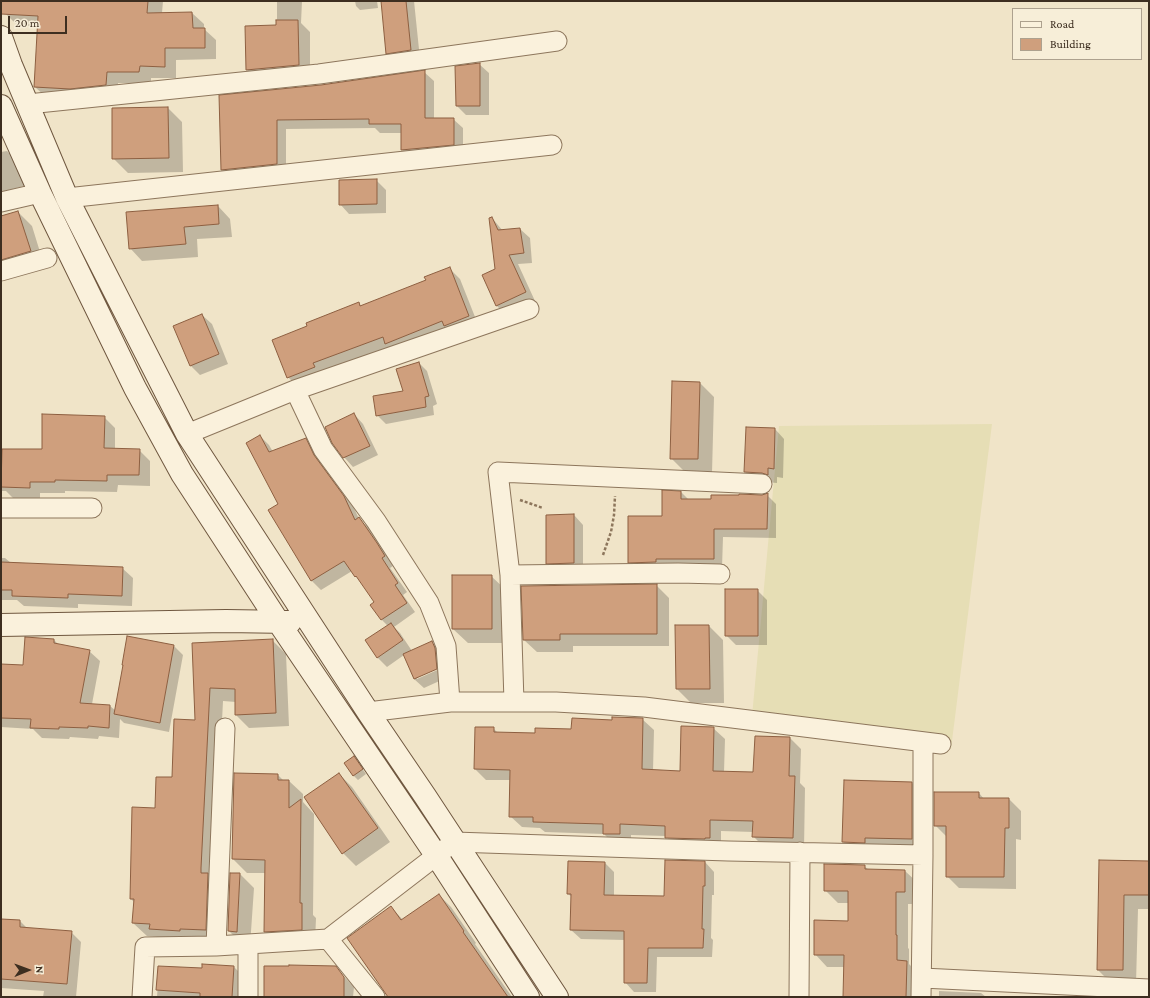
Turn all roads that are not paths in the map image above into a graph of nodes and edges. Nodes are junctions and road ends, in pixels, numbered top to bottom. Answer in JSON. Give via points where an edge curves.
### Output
{"nodes":[{"id":1,"x":1,"y":37,"type":"edge"},
{"id":2,"x":557,"y":41,"type":"dead end"},
{"id":3,"x":6,"y":67,"type":"edge"},
{"id":4,"x":28,"y":104,"type":"junction"},
{"id":5,"x":1,"y":106,"type":"edge"},
{"id":6,"x":552,"y":145,"type":"dead end"},
{"id":7,"x":40,"y":193,"type":"junction"},
{"id":8,"x":67,"y":198,"type":"junction"},
{"id":9,"x":1,"y":202,"type":"edge"},
{"id":10,"x":47,"y":258,"type":"dead end"},
{"id":11,"x":1,"y":271,"type":"edge"},
{"id":12,"x":529,"y":309,"type":"dead end"},
{"id":13,"x":295,"y":390,"type":"junction"},
{"id":14,"x":187,"y":434,"type":"junction"},
{"id":15,"x":762,"y":484,"type":"dead end"},
{"id":16,"x":1,"y":508,"type":"edge"},
{"id":17,"x":92,"y":508,"type":"dead end"},
{"id":18,"x":720,"y":574,"type":"dead end"},
{"id":19,"x":510,"y":575,"type":"junction"},
{"id":20,"x":309,"y":621,"type":"junction"},
{"id":21,"x":279,"y":623,"type":"junction"},
{"id":22,"x":1,"y":625,"type":"edge"},
{"id":23,"x":450,"y":702,"type":"junction"},
{"id":24,"x":514,"y":702,"type":"junction"},
{"id":25,"x":368,"y":712,"type":"junction"},
{"id":26,"x":225,"y":728,"type":"dead end"},
{"id":27,"x":454,"y":842,"type":"junction"},
{"id":28,"x":800,"y":852,"type":"junction"},
{"id":29,"x":923,"y":855,"type":"junction"},
{"id":30,"x":436,"y":856,"type":"junction"},
{"id":31,"x":328,"y":939,"type":"junction"},
{"id":32,"x":248,"y":945,"type":"junction"},
{"id":33,"x":216,"y":946,"type":"junction"},
{"id":34,"x":922,"y":978,"type":"junction"},
{"id":35,"x":1056,"y":991,"type":"edge"},
{"id":36,"x":367,"y":992,"type":"edge"},
{"id":37,"x":1148,"y":992,"type":"edge"},
{"id":38,"x":142,"y":997,"type":"edge"},
{"id":39,"x":248,"y":997,"type":"edge"},
{"id":40,"x":528,"y":997,"type":"edge"},
{"id":41,"x":557,"y":997,"type":"edge"},
{"id":42,"x":799,"y":997,"type":"edge"},
{"id":43,"x":921,"y":997,"type":"edge"}],
"edges":[{"from":1,"to":3,"type":"main road"},
{"from":2,"to":4,"type":"street","via":[[319,74]]},
{"from":3,"to":4,"type":"main road"},
{"from":4,"to":8,"type":"main road"},
{"from":5,"to":7,"type":"main road"},
{"from":6,"to":8,"type":"street"},
{"from":7,"to":9,"type":"street"},
{"from":7,"to":21,"type":"main road","via":[[135,388],[182,474]]},
{"from":8,"to":14,"type":"main road"},
{"from":10,"to":11,"type":"street"},
{"from":12,"to":13,"type":"street"},
{"from":13,"to":14,"type":"street"},
{"from":13,"to":23,"type":"street","via":[[323,449],[376,521],[429,603],[446,646]]},
{"from":14,"to":20,"type":"main road"},
{"from":15,"to":19,"type":"street","via":[[498,472]]},
{"from":16,"to":17,"type":"street"},
{"from":18,"to":19,"type":"street"},
{"from":19,"to":24,"type":"street"},
{"from":20,"to":21,"type":"main road"},
{"from":20,"to":25,"type":"main road"},
{"from":21,"to":22,"type":"main road","via":[[226,621]]},
{"from":21,"to":30,"type":"main road"},
{"from":23,"to":24,"type":"street"},
{"from":23,"to":25,"type":"street"},
{"from":24,"to":29,"type":"street","via":[[644,707],[932,743]]},
{"from":25,"to":27,"type":"main road"},
{"from":26,"to":33,"type":"street"},
{"from":27,"to":28,"type":"street"},
{"from":27,"to":30,"type":"street"},
{"from":27,"to":41,"type":"main road"},
{"from":28,"to":29,"type":"street"},
{"from":28,"to":42,"type":"street"},
{"from":29,"to":34,"type":"street"},
{"from":30,"to":31,"type":"street"},
{"from":30,"to":40,"type":"main road"},
{"from":31,"to":32,"type":"street"},
{"from":31,"to":36,"type":"street"},
{"from":32,"to":33,"type":"street"},
{"from":32,"to":39,"type":"street"},
{"from":33,"to":38,"type":"street","via":[[145,947]]},
{"from":34,"to":35,"type":"street"},
{"from":34,"to":43,"type":"street"},
{"from":35,"to":37,"type":"street"}]}
